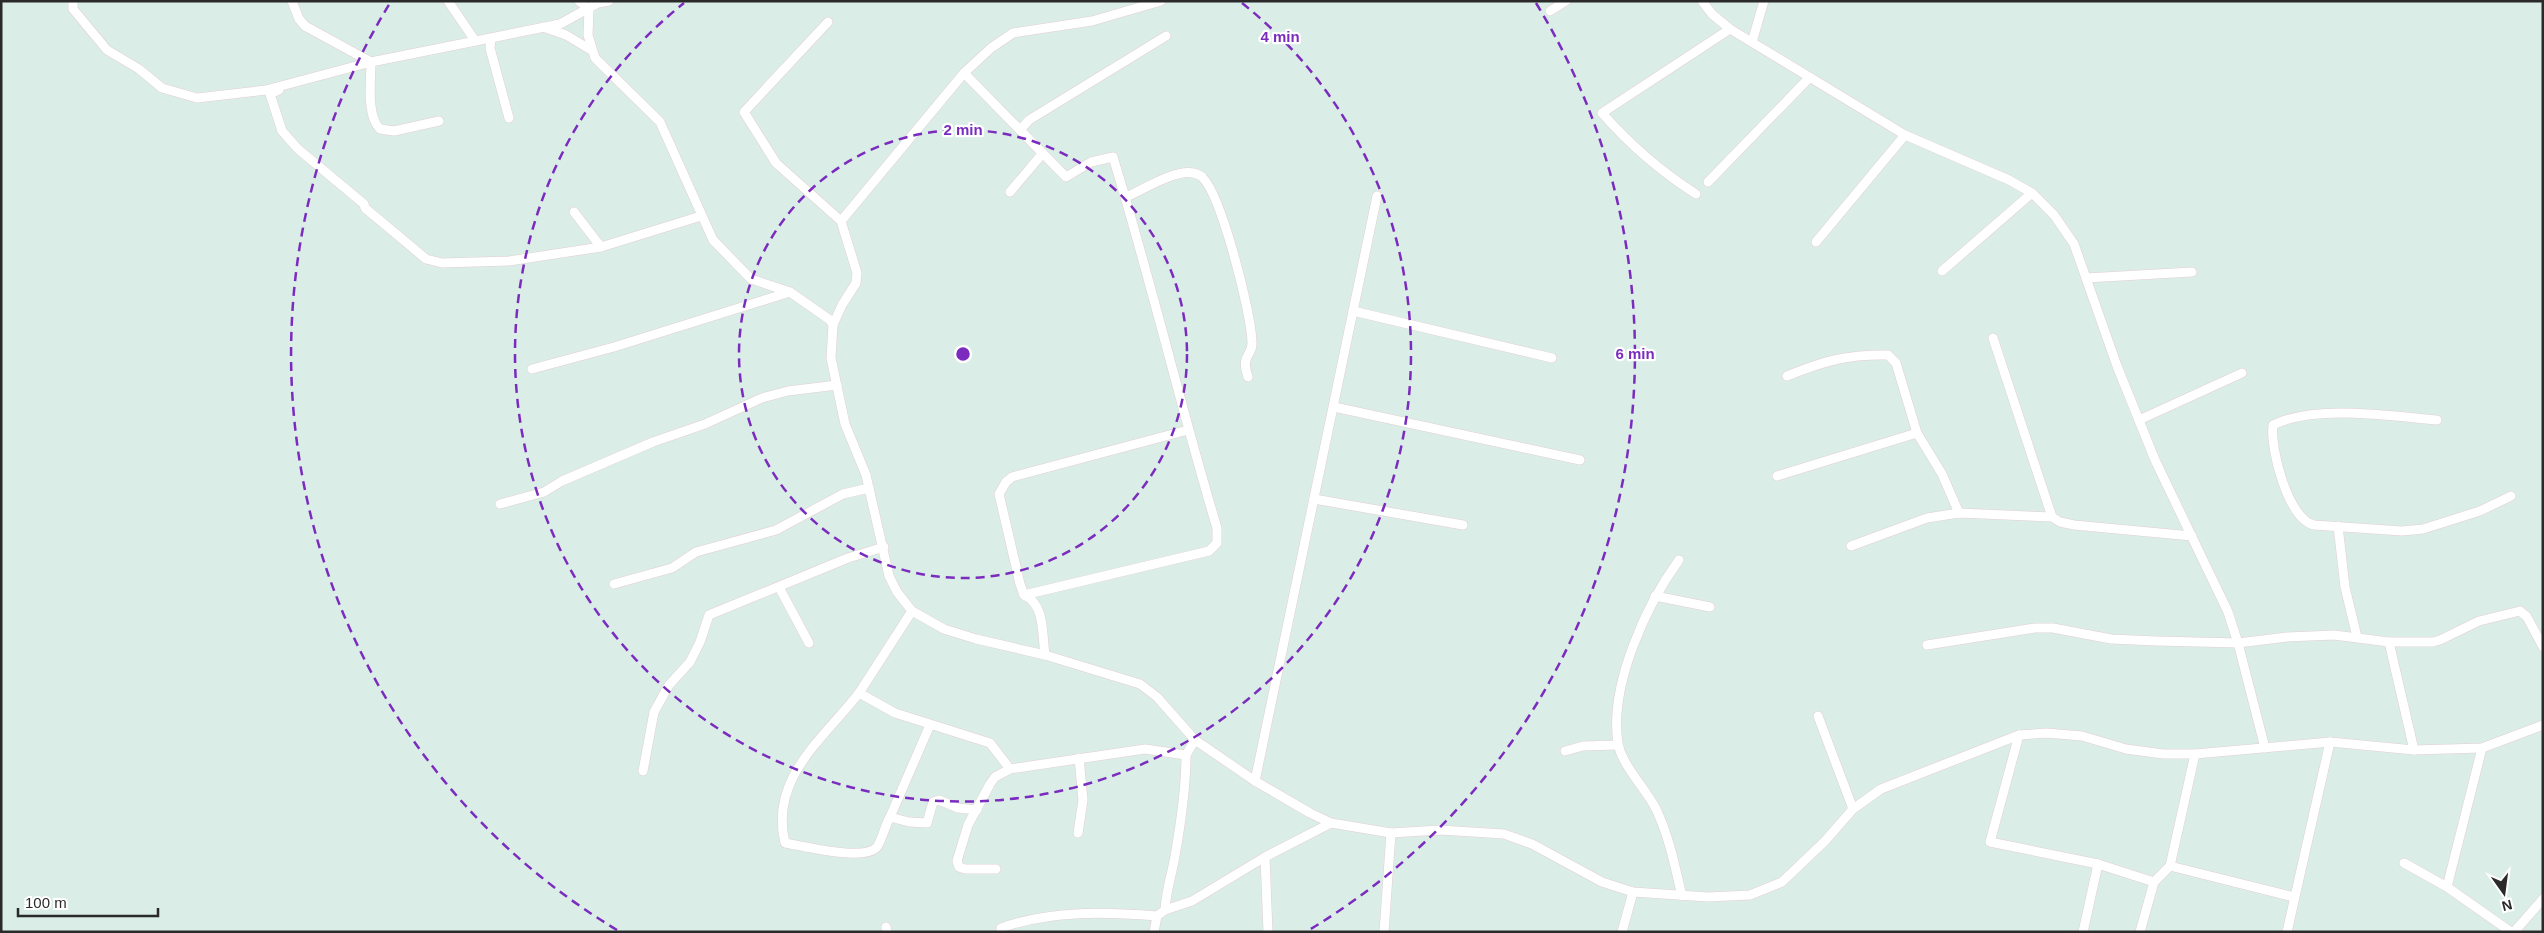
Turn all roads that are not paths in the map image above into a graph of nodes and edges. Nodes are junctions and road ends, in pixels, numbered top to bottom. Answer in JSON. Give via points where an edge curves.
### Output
{"nodes":[{"id":1,"x":73,"y":1,"type":"edge"},
{"id":2,"x":292,"y":1,"type":"edge"},
{"id":3,"x":448,"y":1,"type":"edge"},
{"id":4,"x":579,"y":1,"type":"edge"},
{"id":5,"x":609,"y":1,"type":"edge"},
{"id":6,"x":1161,"y":1,"type":"edge"},
{"id":7,"x":1566,"y":1,"type":"edge"},
{"id":8,"x":1702,"y":1,"type":"edge"},
{"id":9,"x":1764,"y":1,"type":"edge"},
{"id":10,"x":589,"y":9,"type":"junction"},
{"id":11,"x":1550,"y":12,"type":"dead end"},
{"id":12,"x":828,"y":22,"type":"dead end"},
{"id":13,"x":543,"y":27,"type":"junction"},
{"id":14,"x":1730,"y":29,"type":"junction"},
{"id":15,"x":1166,"y":36,"type":"dead end"},
{"id":16,"x":474,"y":39,"type":"junction"},
{"id":17,"x":491,"y":39,"type":"junction"},
{"id":18,"x":1752,"y":42,"type":"junction"},
{"id":19,"x":591,"y":50,"type":"junction"},
{"id":20,"x":371,"y":62,"type":"junction"},
{"id":21,"x":964,"y":73,"type":"junction"},
{"id":22,"x":1809,"y":78,"type":"junction"},
{"id":23,"x":297,"y":81,"type":"junction"},
{"id":24,"x":509,"y":118,"type":"dead end"},
{"id":25,"x":439,"y":121,"type":"dead end"},
{"id":26,"x":1020,"y":130,"type":"junction"},
{"id":27,"x":1905,"y":135,"type":"junction"},
{"id":28,"x":1042,"y":154,"type":"junction"},
{"id":29,"x":1708,"y":182,"type":"dead end"},
{"id":30,"x":1010,"y":192,"type":"dead end"},
{"id":31,"x":2032,"y":193,"type":"junction"},
{"id":32,"x":1696,"y":194,"type":"dead end"},
{"id":33,"x":1377,"y":196,"type":"dead end"},
{"id":34,"x":1126,"y":197,"type":"junction"},
{"id":35,"x":574,"y":212,"type":"dead end"},
{"id":36,"x":701,"y":216,"type":"junction"},
{"id":37,"x":841,"y":221,"type":"junction"},
{"id":38,"x":1816,"y":242,"type":"dead end"},
{"id":39,"x":601,"y":247,"type":"junction"},
{"id":40,"x":1942,"y":271,"type":"dead end"},
{"id":41,"x":2192,"y":272,"type":"dead end"},
{"id":42,"x":2086,"y":278,"type":"junction"},
{"id":43,"x":790,"y":292,"type":"junction"},
{"id":44,"x":1353,"y":311,"type":"junction"},
{"id":45,"x":833,"y":325,"type":"junction"},
{"id":46,"x":1993,"y":338,"type":"dead end"},
{"id":47,"x":1552,"y":358,"type":"dead end"},
{"id":48,"x":532,"y":369,"type":"dead end"},
{"id":49,"x":2242,"y":373,"type":"dead end"},
{"id":50,"x":1787,"y":376,"type":"dead end"},
{"id":51,"x":1248,"y":377,"type":"dead end"},
{"id":52,"x":837,"y":385,"type":"junction"},
{"id":53,"x":1334,"y":407,"type":"junction"},
{"id":54,"x":2139,"y":420,"type":"junction"},
{"id":55,"x":2437,"y":420,"type":"dead end"},
{"id":56,"x":1188,"y":430,"type":"junction"},
{"id":57,"x":1917,"y":433,"type":"junction"},
{"id":58,"x":1580,"y":460,"type":"dead end"},
{"id":59,"x":1777,"y":476,"type":"dead end"},
{"id":60,"x":869,"y":488,"type":"junction"},
{"id":61,"x":2511,"y":496,"type":"dead end"},
{"id":62,"x":1314,"y":499,"type":"junction"},
{"id":63,"x":500,"y":504,"type":"dead end"},
{"id":64,"x":1959,"y":513,"type":"junction"},
{"id":65,"x":2052,"y":517,"type":"junction"},
{"id":66,"x":1463,"y":525,"type":"dead end"},
{"id":67,"x":2338,"y":526,"type":"junction"},
{"id":68,"x":2192,"y":536,"type":"junction"},
{"id":69,"x":1851,"y":546,"type":"dead end"},
{"id":70,"x":884,"y":547,"type":"junction"},
{"id":71,"x":1679,"y":560,"type":"dead end"},
{"id":72,"x":614,"y":584,"type":"dead end"},
{"id":73,"x":779,"y":587,"type":"junction"},
{"id":74,"x":1024,"y":595,"type":"junction"},
{"id":75,"x":1655,"y":596,"type":"junction"},
{"id":76,"x":1710,"y":607,"type":"dead end"},
{"id":77,"x":912,"y":611,"type":"junction"},
{"id":78,"x":2357,"y":636,"type":"junction"},
{"id":79,"x":809,"y":642,"type":"dead end"},
{"id":80,"x":2389,"y":642,"type":"junction"},
{"id":81,"x":2238,"y":643,"type":"junction"},
{"id":82,"x":1927,"y":645,"type":"dead end"},
{"id":83,"x":2543,"y":647,"type":"edge"},
{"id":84,"x":1045,"y":655,"type":"junction"},
{"id":85,"x":860,"y":693,"type":"junction"},
{"id":86,"x":1818,"y":716,"type":"dead end"},
{"id":87,"x":930,"y":725,"type":"junction"},
{"id":88,"x":2543,"y":725,"type":"edge"},
{"id":89,"x":2020,"y":735,"type":"junction"},
{"id":90,"x":1196,"y":740,"type":"junction"},
{"id":91,"x":2330,"y":742,"type":"junction"},
{"id":92,"x":1618,"y":745,"type":"junction"},
{"id":93,"x":2265,"y":748,"type":"junction"},
{"id":94,"x":2482,"y":748,"type":"junction"},
{"id":95,"x":2414,"y":750,"type":"junction"},
{"id":96,"x":1565,"y":751,"type":"dead end"},
{"id":97,"x":2194,"y":754,"type":"junction"},
{"id":98,"x":1186,"y":755,"type":"junction"},
{"id":99,"x":1079,"y":758,"type":"junction"},
{"id":100,"x":1010,"y":769,"type":"junction"},
{"id":101,"x":644,"y":771,"type":"dead end"},
{"id":102,"x":1255,"y":781,"type":"junction"},
{"id":103,"x":1853,"y":809,"type":"junction"},
{"id":104,"x":977,"y":810,"type":"junction"},
{"id":105,"x":890,"y":817,"type":"junction"},
{"id":106,"x":1331,"y":823,"type":"junction"},
{"id":107,"x":1078,"y":833,"type":"dead end"},
{"id":108,"x":1391,"y":833,"type":"junction"},
{"id":109,"x":1265,"y":857,"type":"junction"},
{"id":110,"x":2404,"y":863,"type":"dead end"},
{"id":111,"x":2098,"y":864,"type":"junction"},
{"id":112,"x":2170,"y":866,"type":"junction"},
{"id":113,"x":996,"y":869,"type":"dead end"},
{"id":114,"x":2154,"y":882,"type":"junction"},
{"id":115,"x":2446,"y":887,"type":"junction"},
{"id":116,"x":1633,"y":892,"type":"junction"},
{"id":117,"x":1682,"y":896,"type":"junction"},
{"id":118,"x":2294,"y":897,"type":"junction"},
{"id":119,"x":2543,"y":899,"type":"edge"},
{"id":120,"x":1165,"y":910,"type":"junction"},
{"id":121,"x":1157,"y":916,"type":"junction"},
{"id":122,"x":1001,"y":932,"type":"edge"},
{"id":123,"x":1154,"y":932,"type":"edge"},
{"id":124,"x":1268,"y":932,"type":"edge"},
{"id":125,"x":1384,"y":932,"type":"edge"},
{"id":126,"x":1622,"y":932,"type":"edge"},
{"id":127,"x":2083,"y":932,"type":"edge"},
{"id":128,"x":2140,"y":932,"type":"edge"},
{"id":129,"x":2287,"y":932,"type":"edge"},
{"id":130,"x":2512,"y":932,"type":"edge"}],
"edges":[{"from":1,"to":23,"type":"street","via":[[73,9],[108,50],[162,88],[197,98],[266,90]]},
{"from":2,"to":20,"type":"street","via":[[305,26]]},
{"from":3,"to":16,"type":"street"},
{"from":4,"to":10,"type":"street"},
{"from":5,"to":10,"type":"street"},
{"from":6,"to":21,"type":"street","via":[[1092,21],[1013,33],[990,48]]},
{"from":7,"to":11,"type":"street"},
{"from":8,"to":14,"type":"street"},
{"from":9,"to":18,"type":"street"},
{"from":10,"to":13,"type":"street","via":[[560,24]]},
{"from":10,"to":19,"type":"street"},
{"from":12,"to":37,"type":"street","via":[[744,112],[776,163]]},
{"from":13,"to":17,"type":"street"},
{"from":13,"to":19,"type":"street","via":[[566,35]]},
{"from":14,"to":18,"type":"street"},
{"from":14,"to":32,"type":"street","via":[[1602,113],[1641,155]]},
{"from":15,"to":26,"type":"street","via":[[1029,120]]},
{"from":16,"to":17,"type":"street"},
{"from":16,"to":20,"type":"street"},
{"from":17,"to":24,"type":"street","via":[[490,48]]},
{"from":18,"to":22,"type":"street"},
{"from":19,"to":36,"type":"street","via":[[595,58],[656,116]]},
{"from":20,"to":23,"type":"street"},
{"from":20,"to":25,"type":"street","via":[[374,121],[380,129],[394,132]]},
{"from":21,"to":26,"type":"street"},
{"from":21,"to":37,"type":"street"},
{"from":22,"to":27,"type":"street"},
{"from":22,"to":29,"type":"street"},
{"from":23,"to":39,"type":"street","via":[[270,94],[282,131],[323,171],[426,259],[442,263],[482,262]]},
{"from":26,"to":28,"type":"street"},
{"from":27,"to":31,"type":"street"},
{"from":27,"to":38,"type":"street"},
{"from":28,"to":30,"type":"street"},
{"from":28,"to":34,"type":"street","via":[[1066,177],[1091,162],[1113,157]]},
{"from":31,"to":40,"type":"street"},
{"from":31,"to":42,"type":"street","via":[[2054,215],[2074,244]]},
{"from":33,"to":44,"type":"street"},
{"from":34,"to":51,"type":"street","via":[[1175,174],[1191,172],[1202,176],[1210,188],[1234,253],[1253,342],[1244,365]]},
{"from":34,"to":56,"type":"street"},
{"from":35,"to":39,"type":"street"},
{"from":36,"to":39,"type":"street"},
{"from":36,"to":43,"type":"street","via":[[713,240],[751,279]]},
{"from":37,"to":45,"type":"street","via":[[857,273],[856,282]]},
{"from":41,"to":42,"type":"street"},
{"from":42,"to":54,"type":"street"},
{"from":43,"to":45,"type":"street"},
{"from":43,"to":48,"type":"street"},
{"from":44,"to":47,"type":"street"},
{"from":44,"to":53,"type":"street"},
{"from":45,"to":52,"type":"street","via":[[831,358]]},
{"from":46,"to":65,"type":"street"},
{"from":49,"to":54,"type":"street"},
{"from":50,"to":57,"type":"street","via":[[1826,360],[1865,354],[1888,355],[1896,363]]},
{"from":52,"to":60,"type":"street","via":[[845,424]]},
{"from":52,"to":63,"type":"street","via":[[762,398],[562,481],[544,492]]},
{"from":53,"to":58,"type":"street"},
{"from":53,"to":62,"type":"street"},
{"from":54,"to":68,"type":"street"},
{"from":55,"to":67,"type":"street","via":[[2344,413],[2287,418],[2273,425],[2276,456],[2296,513],[2309,524]]},
{"from":56,"to":74,"type":"street","via":[[1012,477],[1006,482],[999,494]]},
{"from":56,"to":74,"type":"street","via":[[1218,528],[1217,543],[1209,551]]},
{"from":57,"to":59,"type":"street"},
{"from":57,"to":64,"type":"street","via":[[1942,474]]},
{"from":60,"to":70,"type":"street"},
{"from":60,"to":72,"type":"street","via":[[844,494],[776,530],[696,552],[672,568]]},
{"from":61,"to":67,"type":"street","via":[[2480,512],[2423,529],[2402,531]]},
{"from":62,"to":66,"type":"street"},
{"from":62,"to":102,"type":"street"},
{"from":64,"to":65,"type":"street"},
{"from":64,"to":69,"type":"street","via":[[1926,518]]},
{"from":65,"to":68,"type":"street","via":[[2074,525]]},
{"from":67,"to":78,"type":"street","via":[[2345,587]]},
{"from":68,"to":81,"type":"street","via":[[2225,605]]},
{"from":70,"to":73,"type":"street","via":[[848,558]]},
{"from":70,"to":77,"type":"street","via":[[889,576]]},
{"from":71,"to":75,"type":"street"},
{"from":73,"to":79,"type":"street"},
{"from":73,"to":101,"type":"street","via":[[709,615],[690,662],[669,684],[654,712]]},
{"from":74,"to":84,"type":"street","via":[[1038,606]]},
{"from":75,"to":76,"type":"street"},
{"from":75,"to":92,"type":"street","via":[[1646,612],[1617,704]]},
{"from":77,"to":84,"type":"street","via":[[944,629]]},
{"from":77,"to":85,"type":"street"},
{"from":78,"to":80,"type":"street"},
{"from":78,"to":81,"type":"street","via":[[2287,637]]},
{"from":80,"to":83,"type":"street","via":[[2440,640],[2479,621],[2520,611],[2527,617]]},
{"from":80,"to":95,"type":"street"},
{"from":81,"to":82,"type":"street","via":[[2111,639],[2053,628],[2035,628]]},
{"from":81,"to":93,"type":"street"},
{"from":84,"to":90,"type":"street","via":[[1140,684],[1158,697]]},
{"from":85,"to":87,"type":"street","via":[[895,713]]},
{"from":85,"to":105,"type":"street","via":[[813,743],[788,788],[781,822],[783,837],[785,843],[869,854],[878,847],[883,827]]},
{"from":86,"to":103,"type":"street"},
{"from":87,"to":100,"type":"street","via":[[990,743]]},
{"from":87,"to":105,"type":"street"},
{"from":88,"to":94,"type":"street"},
{"from":89,"to":97,"type":"street","via":[[2082,736],[2126,750]]},
{"from":89,"to":103,"type":"street","via":[[1881,789]]},
{"from":89,"to":111,"type":"street","via":[[1990,842]]},
{"from":90,"to":98,"type":"street"},
{"from":90,"to":102,"type":"street"},
{"from":91,"to":93,"type":"street"},
{"from":91,"to":95,"type":"street"},
{"from":91,"to":118,"type":"street"},
{"from":92,"to":96,"type":"street","via":[[1583,746]]},
{"from":92,"to":117,"type":"street","via":[[1656,810]]},
{"from":93,"to":97,"type":"street"},
{"from":94,"to":95,"type":"street"},
{"from":94,"to":115,"type":"street"},
{"from":97,"to":112,"type":"street"},
{"from":98,"to":99,"type":"street","via":[[1145,749]]},
{"from":98,"to":120,"type":"street","via":[[1186,793]]},
{"from":99,"to":100,"type":"street"},
{"from":99,"to":107,"type":"street","via":[[1082,800]]},
{"from":100,"to":104,"type":"street","via":[[995,777]]},
{"from":102,"to":106,"type":"street"},
{"from":103,"to":117,"type":"street","via":[[1782,882],[1750,896]]},
{"from":104,"to":105,"type":"street","via":[[958,808],[939,800],[932,802],[927,823]]},
{"from":104,"to":113,"type":"street","via":[[968,825],[957,862],[965,869]]},
{"from":106,"to":108,"type":"street"},
{"from":106,"to":109,"type":"street"},
{"from":108,"to":116,"type":"street","via":[[1440,830],[1504,834],[1532,844],[1602,882]]},
{"from":108,"to":125,"type":"street"},
{"from":109,"to":120,"type":"street","via":[[1192,902]]},
{"from":109,"to":124,"type":"street"},
{"from":110,"to":115,"type":"street"},
{"from":111,"to":114,"type":"street"},
{"from":111,"to":127,"type":"street"},
{"from":112,"to":114,"type":"street"},
{"from":112,"to":118,"type":"street"},
{"from":114,"to":128,"type":"street"},
{"from":115,"to":130,"type":"street"},
{"from":116,"to":117,"type":"street"},
{"from":116,"to":126,"type":"street"},
{"from":118,"to":129,"type":"street"},
{"from":119,"to":130,"type":"street"},
{"from":120,"to":121,"type":"street"},
{"from":121,"to":122,"type":"street","via":[[1077,913],[1013,924],[1002,928]]},
{"from":121,"to":123,"type":"street"}]}
